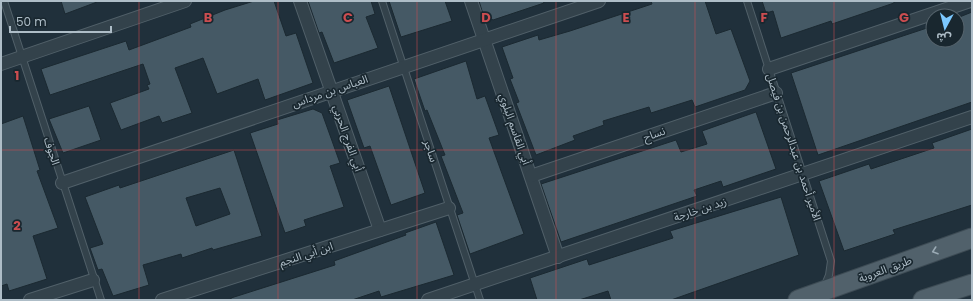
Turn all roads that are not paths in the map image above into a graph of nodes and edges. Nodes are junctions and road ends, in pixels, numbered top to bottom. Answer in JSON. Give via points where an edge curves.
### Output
{"nodes":[{"id":1,"x":4,"y":1,"type":"edge"},
{"id":2,"x":185,"y":1,"type":"edge"},
{"id":3,"x":300,"y":1,"type":"edge"},
{"id":4,"x":382,"y":1,"type":"edge"},
{"id":5,"x":471,"y":1,"type":"edge"},
{"id":6,"x":599,"y":1,"type":"edge"},
{"id":7,"x":747,"y":1,"type":"edge"},
{"id":8,"x":970,"y":1,"type":"edge"},
{"id":9,"x":484,"y":39,"type":"junction"},
{"id":10,"x":22,"y":57,"type":"junction"},
{"id":11,"x":1,"y":64,"type":"edge"},
{"id":12,"x":403,"y":66,"type":"junction"},
{"id":13,"x":769,"y":69,"type":"junction"},
{"id":14,"x":331,"y":91,"type":"junction"},
{"id":15,"x":776,"y":93,"type":"junction"},
{"id":16,"x":972,"y":117,"type":"edge"},
{"id":17,"x":804,"y":175,"type":"junction"},
{"id":18,"x":531,"y":176,"type":"junction"},
{"id":19,"x":62,"y":182,"type":"junction"},
{"id":20,"x":449,"y":208,"type":"junction"},
{"id":21,"x":380,"y":230,"type":"junction"},
{"id":22,"x":972,"y":238,"type":"edge"},
{"id":23,"x":558,"y":256,"type":"junction"},
{"id":24,"x":93,"y":280,"type":"junction"},
{"id":25,"x":475,"y":284,"type":"junction"},
{"id":26,"x":972,"y":284,"type":"edge"},
{"id":27,"x":821,"y":292,"type":"junction"},
{"id":28,"x":30,"y":300,"type":"edge"},
{"id":29,"x":101,"y":300,"type":"edge"},
{"id":30,"x":162,"y":300,"type":"edge"},
{"id":31,"x":428,"y":300,"type":"edge"},
{"id":32,"x":480,"y":300,"type":"edge"},
{"id":33,"x":798,"y":300,"type":"edge"},
{"id":34,"x":923,"y":300,"type":"edge"}],
"edges":[{"from":1,"to":10,"type":"lane","name":"الجوف"},
{"from":2,"to":10,"type":"street"},
{"from":3,"to":14,"type":"street","name":"أبي الفرج الحربي"},
{"from":4,"to":12,"type":"lane","name":"ساجر"},
{"from":5,"to":9,"type":"street","name":"أبي القاسم البلوي"},
{"from":6,"to":9,"type":"street","name":"العباس بن مرداس"},
{"from":7,"to":13,"type":"lane","name":"الأمير أحمد بن عبدالرحمن بن فيصل"},
{"from":8,"to":13,"type":"street"},
{"from":9,"to":12,"type":"street","name":"العباس بن مرداس"},
{"from":9,"to":18,"type":"street","name":"أبي القاسم البلوي"},
{"from":10,"to":11,"type":"street"},
{"from":10,"to":19,"type":"lane","name":"الجوف"},
{"from":12,"to":14,"type":"street","name":"العباس بن مرداس"},
{"from":12,"to":20,"type":"lane","name":"ساجر"},
{"from":13,"to":15,"type":"lane","name":"الأمير أحمد بن عبدالرحمن بن فيصل"},
{"from":14,"to":19,"type":"street","name":"العباس بن مرداس"},
{"from":14,"to":21,"type":"street","name":"أبي الفرج الحربي"},
{"from":15,"to":17,"type":"lane","name":"الأمير أحمد بن عبدالرحمن بن فيصل"},
{"from":15,"to":18,"type":"street","name":"نساح"},
{"from":16,"to":17,"type":"street","name":"زيد بن خارجة"},
{"from":17,"to":23,"type":"street","name":"زيد بن خارجة"},
{"from":17,"to":27,"type":"lane","name":"الأمير أحمد بن عبدالرحمن بن فيصل","via":[[831,261],[829,275]]},
{"from":18,"to":23,"type":"street","name":"أبي القاسم البلوي"},
{"from":19,"to":24,"type":"lane","name":"الجوف"},
{"from":20,"to":21,"type":"street","name":"ابن أبي النجم"},
{"from":20,"to":25,"type":"lane","name":"ساجر"},
{"from":21,"to":30,"type":"street","name":"ابن أبي النجم"},
{"from":22,"to":27,"type":"main road","name":"طريق العروبة","one_way":true},
{"from":23,"to":25,"type":"street","name":"زيد بن خارجة"},
{"from":24,"to":28,"type":"street"},
{"from":24,"to":29,"type":"lane","name":"الجوف"},
{"from":25,"to":31,"type":"street","name":"زيد بن خارجة"},
{"from":25,"to":32,"type":"lane","name":"ساجر"},
{"from":26,"to":34,"type":"main road"},
{"from":27,"to":33,"type":"main road","name":"طريق العروبة"}]}
